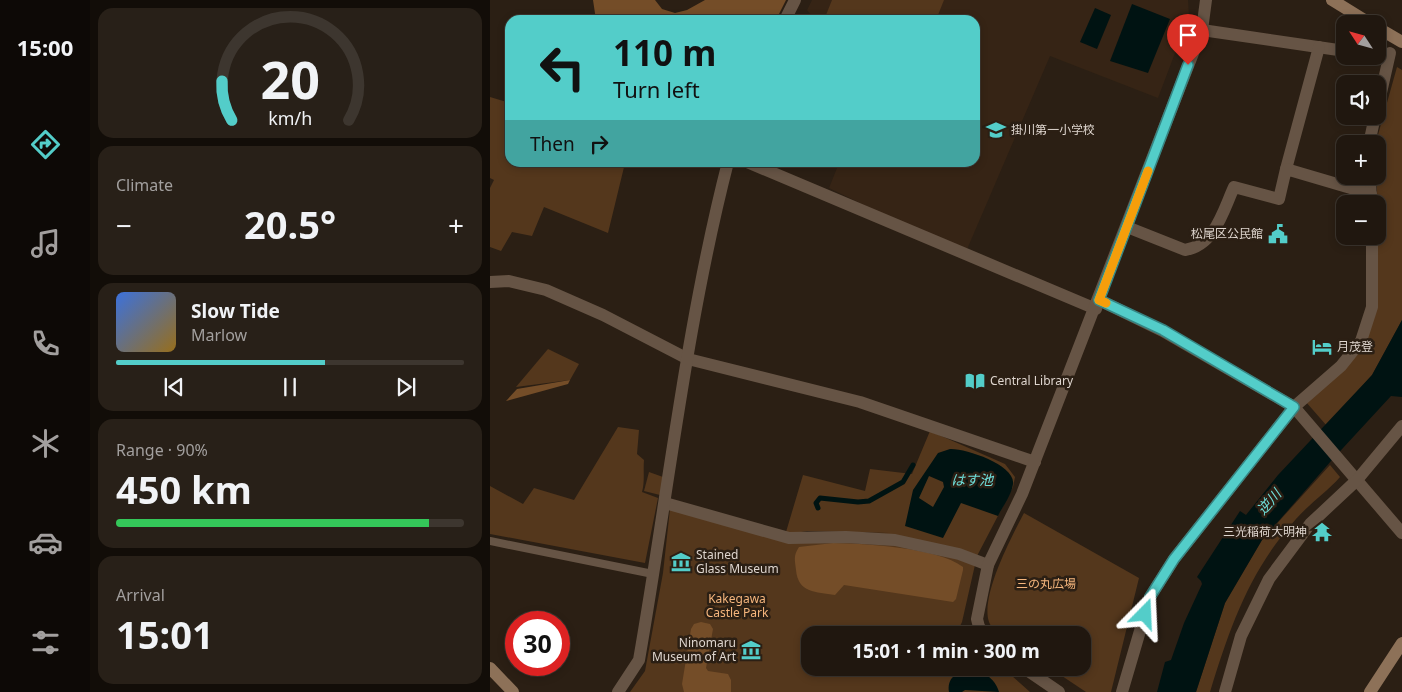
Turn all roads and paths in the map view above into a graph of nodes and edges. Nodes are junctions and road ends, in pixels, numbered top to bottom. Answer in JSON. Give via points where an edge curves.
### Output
{"nodes":[{"id":1,"x":795,"y":0,"type":"edge"},
{"id":2,"x":1206,"y":0,"type":"edge"},
{"id":3,"x":1332,"y":0,"type":"edge"},
{"id":4,"x":788,"y":15,"type":"edge"},
{"id":5,"x":1356,"y":15,"type":"edge"},
{"id":6,"x":1202,"y":30,"type":"junction"},
{"id":7,"x":1386,"y":33,"type":"edge"},
{"id":8,"x":1401,"y":41,"type":"edge"},
{"id":9,"x":1319,"y":47,"type":"junction"},
{"id":10,"x":1336,"y":50,"type":"edge"},
{"id":11,"x":1386,"y":52,"type":"edge"},
{"id":12,"x":727,"y":167,"type":"edge"},
{"id":13,"x":759,"y":167,"type":"edge"},
{"id":14,"x":1286,"y":169,"type":"junction"},
{"id":15,"x":1360,"y":195,"type":"edge"},
{"id":16,"x":1127,"y":227,"type":"junction"},
{"id":17,"x":1372,"y":245,"type":"edge"},
{"id":18,"x":490,"y":282,"type":"edge"},
{"id":19,"x":1097,"y":304,"type":"junction"},
{"id":20,"x":688,"y":359,"type":"junction"},
{"id":21,"x":1297,"y":410,"type":"junction"},
{"id":22,"x":1402,"y":426,"type":"edge"},
{"id":23,"x":1034,"y":462,"type":"junction"},
{"id":24,"x":1357,"y":480,"type":"junction"},
{"id":25,"x":665,"y":503,"type":"junction"},
{"id":26,"x":1402,"y":533,"type":"edge"},
{"id":27,"x":490,"y":540,"type":"edge"},
{"id":28,"x":988,"y":565,"type":"junction"},
{"id":29,"x":653,"y":574,"type":"junction"},
{"id":30,"x":979,"y":626,"type":"edge"},
{"id":31,"x":1402,"y":643,"type":"edge"},
{"id":32,"x":490,"y":668,"type":"edge"},
{"id":33,"x":1036,"y":676,"type":"edge"},
{"id":34,"x":513,"y":692,"type":"edge"},
{"id":35,"x":618,"y":692,"type":"edge"},
{"id":36,"x":1059,"y":692,"type":"edge"},
{"id":37,"x":1122,"y":692,"type":"edge"},
{"id":38,"x":1225,"y":692,"type":"edge"},
{"id":39,"x":1370,"y":692,"type":"edge"}],
"edges":[{"from":1,"to":4,"type":"street"},
{"from":2,"to":6,"type":"street"},
{"from":3,"to":5,"type":"street"},
{"from":6,"to":9,"type":"street"},
{"from":6,"to":16,"type":"street"},
{"from":7,"to":8,"type":"street"},
{"from":8,"to":11,"type":"street"},
{"from":9,"to":10,"type":"street"},
{"from":9,"to":14,"type":"street"},
{"from":12,"to":20,"type":"street"},
{"from":13,"to":19,"type":"street"},
{"from":14,"to":15,"type":"street"},
{"from":14,"to":16,"type":"street","via":[[1279,199],[1234,187],[1212,235],[1194,249],[1185,250]]},
{"from":16,"to":19,"type":"street"},
{"from":17,"to":21,"type":"street","via":[[1372,307],[1362,340]]},
{"from":18,"to":20,"type":"street","via":[[510,281],[546,290],[604,315]]},
{"from":19,"to":21,"type":"street","via":[[1163,330]]},
{"from":19,"to":23,"type":"street"},
{"from":20,"to":23,"type":"street","via":[[860,402]]},
{"from":20,"to":25,"type":"street"},
{"from":21,"to":24,"type":"street"},
{"from":21,"to":37,"type":"street","via":[[1174,559],[1150,597]]},
{"from":22,"to":24,"type":"street"},
{"from":23,"to":28,"type":"street"},
{"from":24,"to":26,"type":"street"},
{"from":24,"to":38,"type":"street","via":[[1310,524],[1270,579],[1241,636]]},
{"from":25,"to":28,"type":"street","via":[[789,538],[895,540],[959,554]]},
{"from":25,"to":29,"type":"street"},
{"from":27,"to":29,"type":"lane"},
{"from":28,"to":30,"type":"street","via":[[977,619]]},
{"from":29,"to":35,"type":"street","via":[[640,660]]},
{"from":31,"to":39,"type":"street"},
{"from":32,"to":34,"type":"street"},
{"from":33,"to":36,"type":"street"}]}
